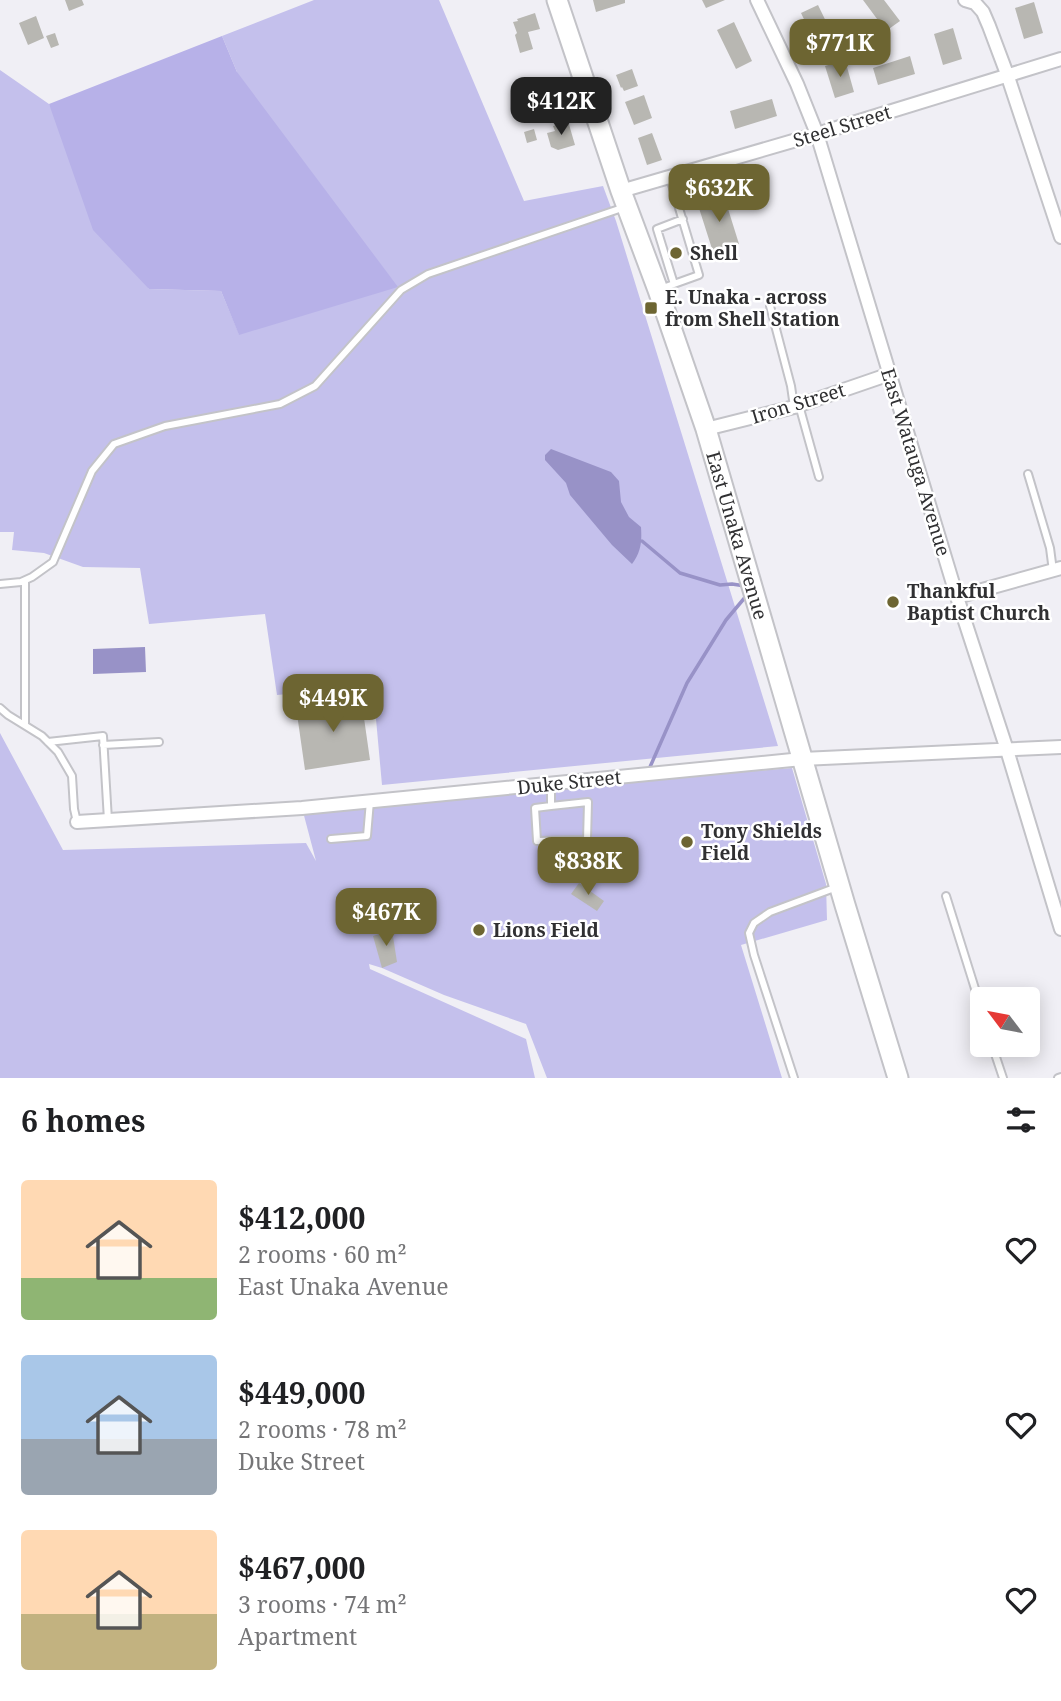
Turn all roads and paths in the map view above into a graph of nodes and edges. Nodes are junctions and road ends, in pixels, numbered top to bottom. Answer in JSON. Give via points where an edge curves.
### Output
{"nodes":[{"id":1,"x":557,"y":0,"type":"edge"},
{"id":2,"x":757,"y":0,"type":"edge"},
{"id":3,"x":973,"y":1,"type":"edge"},
{"id":4,"x":1061,"y":59,"type":"edge"},
{"id":5,"x":1007,"y":74,"type":"junction"},
{"id":6,"x":817,"y":134,"type":"junction"},
{"id":7,"x":670,"y":178,"type":"junction"},
{"id":8,"x":627,"y":206,"type":"junction"},
{"id":9,"x":683,"y":219,"type":"junction"},
{"id":10,"x":657,"y":229,"type":"junction"},
{"id":11,"x":1061,"y":237,"type":"edge"},
{"id":12,"x":689,"y":241,"type":"junction"},
{"id":13,"x":680,"y":244,"type":"dead end"},
{"id":14,"x":693,"y":257,"type":"junction"},
{"id":15,"x":685,"y":259,"type":"dead end"},
{"id":16,"x":666,"y":287,"type":"junction"},
{"id":17,"x":770,"y":306,"type":"dead end"},
{"id":18,"x":890,"y":374,"type":"junction"},
{"id":19,"x":797,"y":406,"type":"junction"},
{"id":20,"x":706,"y":429,"type":"junction"},
{"id":21,"x":1028,"y":474,"type":"dead end"},
{"id":22,"x":819,"y":477,"type":"dead end"},
{"id":23,"x":1057,"y":570,"type":"edge"},
{"id":24,"x":24,"y":581,"type":"junction"},
{"id":25,"x":0,"y":584,"type":"edge"},
{"id":26,"x":957,"y":597,"type":"junction"},
{"id":27,"x":0,"y":708,"type":"edge"},
{"id":28,"x":25,"y":725,"type":"junction"},
{"id":29,"x":48,"y":742,"type":"junction"},
{"id":30,"x":159,"y":742,"type":"dead end"},
{"id":31,"x":103,"y":745,"type":"junction"},
{"id":32,"x":1061,"y":747,"type":"edge"},
{"id":33,"x":1007,"y":750,"type":"junction"},
{"id":34,"x":802,"y":759,"type":"junction"},
{"id":35,"x":551,"y":783,"type":"junction"},
{"id":36,"x":370,"y":801,"type":"junction"},
{"id":37,"x":551,"y":806,"type":"junction"},
{"id":38,"x":107,"y":820,"type":"junction"},
{"id":39,"x":77,"y":822,"type":"joint"},
{"id":40,"x":331,"y":839,"type":"dead end"},
{"id":41,"x":839,"y":887,"type":"junction"},
{"id":42,"x":946,"y":896,"type":"dead end"},
{"id":43,"x":1061,"y":929,"type":"edge"},
{"id":44,"x":974,"y":987,"type":"edge"},
{"id":45,"x":996,"y":1057,"type":"edge"},
{"id":46,"x":794,"y":1078,"type":"edge"},
{"id":47,"x":898,"y":1078,"type":"edge"},
{"id":48,"x":1003,"y":1078,"type":"edge"}],
"edges":[{"from":1,"to":8,"type":"main road","name":"East Unaka Avenue"},
{"from":2,"to":6,"type":"street","name":"East Watauga Avenue"},
{"from":3,"to":5,"type":"street","via":[[983,12]]},
{"from":4,"to":5,"type":"street","name":"Steel Street"},
{"from":5,"to":6,"type":"street","name":"Steel Street"},
{"from":5,"to":11,"type":"street"},
{"from":6,"to":7,"type":"street","name":"Steel Street"},
{"from":6,"to":18,"type":"street","name":"East Watauga Avenue"},
{"from":7,"to":8,"type":"street","name":"Steel Street"},
{"from":7,"to":9,"type":"lane"},
{"from":8,"to":10,"type":"lane"},
{"from":8,"to":16,"type":"main road","name":"East Unaka Avenue"},
{"from":8,"to":24,"type":"lane","via":[[428,274],[401,290],[315,386],[280,404],[164,426],[114,444],[92,471],[53,562]]},
{"from":9,"to":10,"type":"lane"},
{"from":9,"to":12,"type":"lane"},
{"from":10,"to":16,"type":"lane","via":[[670,263]]},
{"from":12,"to":13,"type":"lane"},
{"from":12,"to":14,"type":"lane"},
{"from":14,"to":15,"type":"lane"},
{"from":14,"to":16,"type":"lane","via":[[699,275]]},
{"from":16,"to":20,"type":"main road","name":"East Unaka Avenue"},
{"from":17,"to":19,"type":"lane"},
{"from":18,"to":19,"type":"street","name":"Iron Street"},
{"from":18,"to":26,"type":"street","name":"East Watauga Avenue"},
{"from":19,"to":20,"type":"street","name":"Iron Street"},
{"from":19,"to":22,"type":"lane"},
{"from":20,"to":34,"type":"main road","name":"East Unaka Avenue"},
{"from":21,"to":23,"type":"lane"},
{"from":23,"to":26,"type":"street"},
{"from":24,"to":25,"type":"lane"},
{"from":24,"to":28,"type":"lane"},
{"from":26,"to":33,"type":"street","name":"East Watauga Avenue"},
{"from":27,"to":28,"type":"lane"},
{"from":28,"to":29,"type":"lane"},
{"from":29,"to":31,"type":"lane","via":[[103,736]]},
{"from":29,"to":39,"type":"lane","via":[[72,776]]},
{"from":30,"to":31,"type":"lane"},
{"from":31,"to":38,"type":"lane"},
{"from":32,"to":33,"type":"street","name":"Duke Street"},
{"from":33,"to":34,"type":"street","name":"Duke Street"},
{"from":33,"to":43,"type":"street","name":"East Watauga Avenue"},
{"from":34,"to":35,"type":"street","name":"Duke Street"},
{"from":34,"to":41,"type":"main road","name":"East Unaka Avenue"},
{"from":35,"to":36,"type":"street","name":"Duke Street"},
{"from":35,"to":37,"type":"lane"},
{"from":36,"to":38,"type":"street","name":"Duke Street"},
{"from":36,"to":40,"type":"lane","via":[[367,836]]},
{"from":37,"to":37,"type":"lane","via":[[535,808],[537,841],[587,840],[588,802]]},
{"from":38,"to":39,"type":"street","name":"Duke Street"},
{"from":41,"to":46,"type":"lane","via":[[770,912],[754,923],[749,933]]},
{"from":41,"to":47,"type":"main road","name":"East Unaka Avenue"},
{"from":42,"to":44,"type":"lane"},
{"from":45,"to":48,"type":"lane"}]}
